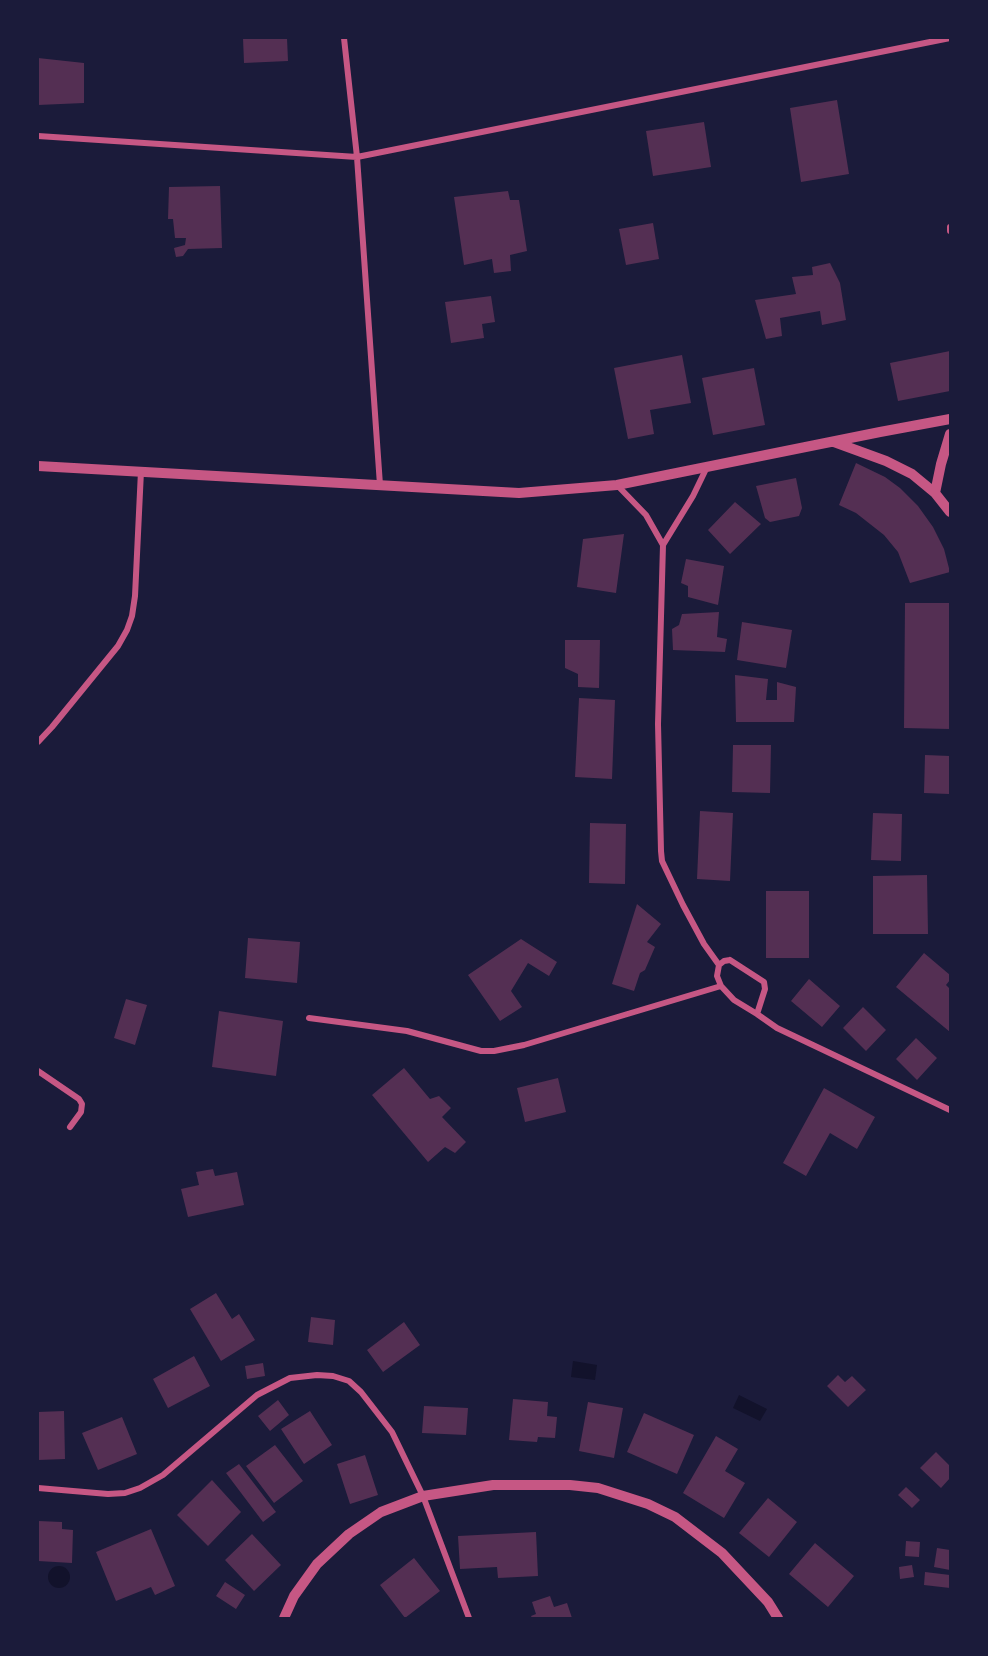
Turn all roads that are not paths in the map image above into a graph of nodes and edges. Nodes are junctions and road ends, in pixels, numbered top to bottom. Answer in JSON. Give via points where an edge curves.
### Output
{"nodes":[{"id":1,"x":344,"y":38,"type":"edge"},
{"id":2,"x":950,"y":38,"type":"edge"},
{"id":3,"x":38,"y":136,"type":"edge"},
{"id":4,"x":357,"y":157,"type":"junction"},
{"id":5,"x":951,"y":419,"type":"edge"},
{"id":6,"x":951,"y":434,"type":"edge"},
{"id":7,"x":834,"y":442,"type":"junction"},
{"id":8,"x":38,"y":466,"type":"edge"},
{"id":9,"x":707,"y":467,"type":"junction"},
{"id":10,"x":141,"y":471,"type":"junction"},
{"id":11,"x":380,"y":485,"type":"junction"},
{"id":12,"x":617,"y":485,"type":"junction"},
{"id":13,"x":935,"y":492,"type":"junction"},
{"id":14,"x":951,"y":512,"type":"edge"},
{"id":15,"x":663,"y":545,"type":"junction"},
{"id":16,"x":38,"y":742,"type":"edge"},
{"id":17,"x":719,"y":965,"type":"junction"},
{"id":18,"x":721,"y":986,"type":"junction"},
{"id":19,"x":757,"y":1014,"type":"junction"},
{"id":20,"x":309,"y":1018,"type":"dead end"},
{"id":21,"x":38,"y":1071,"type":"edge"},
{"id":22,"x":951,"y":1110,"type":"edge"},
{"id":23,"x":70,"y":1127,"type":"dead end"},
{"id":24,"x":38,"y":1488,"type":"edge"},
{"id":25,"x":423,"y":1496,"type":"junction"},
{"id":26,"x":284,"y":1618,"type":"edge"},
{"id":27,"x":470,"y":1618,"type":"edge"},
{"id":28,"x":778,"y":1618,"type":"edge"}],
"edges":[{"from":1,"to":4,"type":"street"},
{"from":2,"to":4,"type":"street"},
{"from":3,"to":4,"type":"street"},
{"from":4,"to":11,"type":"street"},
{"from":5,"to":7,"type":"street"},
{"from":6,"to":13,"type":"street"},
{"from":7,"to":9,"type":"street"},
{"from":7,"to":13,"type":"street","via":[[886,461]]},
{"from":8,"to":10,"type":"street"},
{"from":9,"to":12,"type":"street"},
{"from":9,"to":15,"type":"street"},
{"from":10,"to":11,"type":"street"},
{"from":10,"to":16,"type":"street","via":[[135,596],[127,630]]},
{"from":11,"to":12,"type":"street","via":[[502,493]]},
{"from":12,"to":15,"type":"street","via":[[646,514]]},
{"from":13,"to":14,"type":"street"},
{"from":15,"to":17,"type":"street","via":[[658,724],[662,861],[704,944]]},
{"from":17,"to":18,"type":"street","via":[[717,976]]},
{"from":17,"to":19,"type":"street","via":[[730,960],[764,982]]},
{"from":18,"to":19,"type":"street","via":[[734,1000]]},
{"from":18,"to":20,"type":"street","via":[[494,1051],[407,1031]]},
{"from":19,"to":22,"type":"street","via":[[777,1028]]},
{"from":21,"to":23,"type":"street","via":[[82,1104]]},
{"from":24,"to":25,"type":"street","via":[[108,1494],[140,1488],[163,1475],[257,1395],[290,1378],[317,1375],[349,1381],[377,1409]]},
{"from":25,"to":26,"type":"street","via":[[381,1512],[349,1534],[317,1564]]},
{"from":25,"to":27,"type":"street"},
{"from":25,"to":28,"type":"street","via":[[493,1485],[570,1485],[622,1494],[675,1517],[706,1539],[768,1602]]}]}
